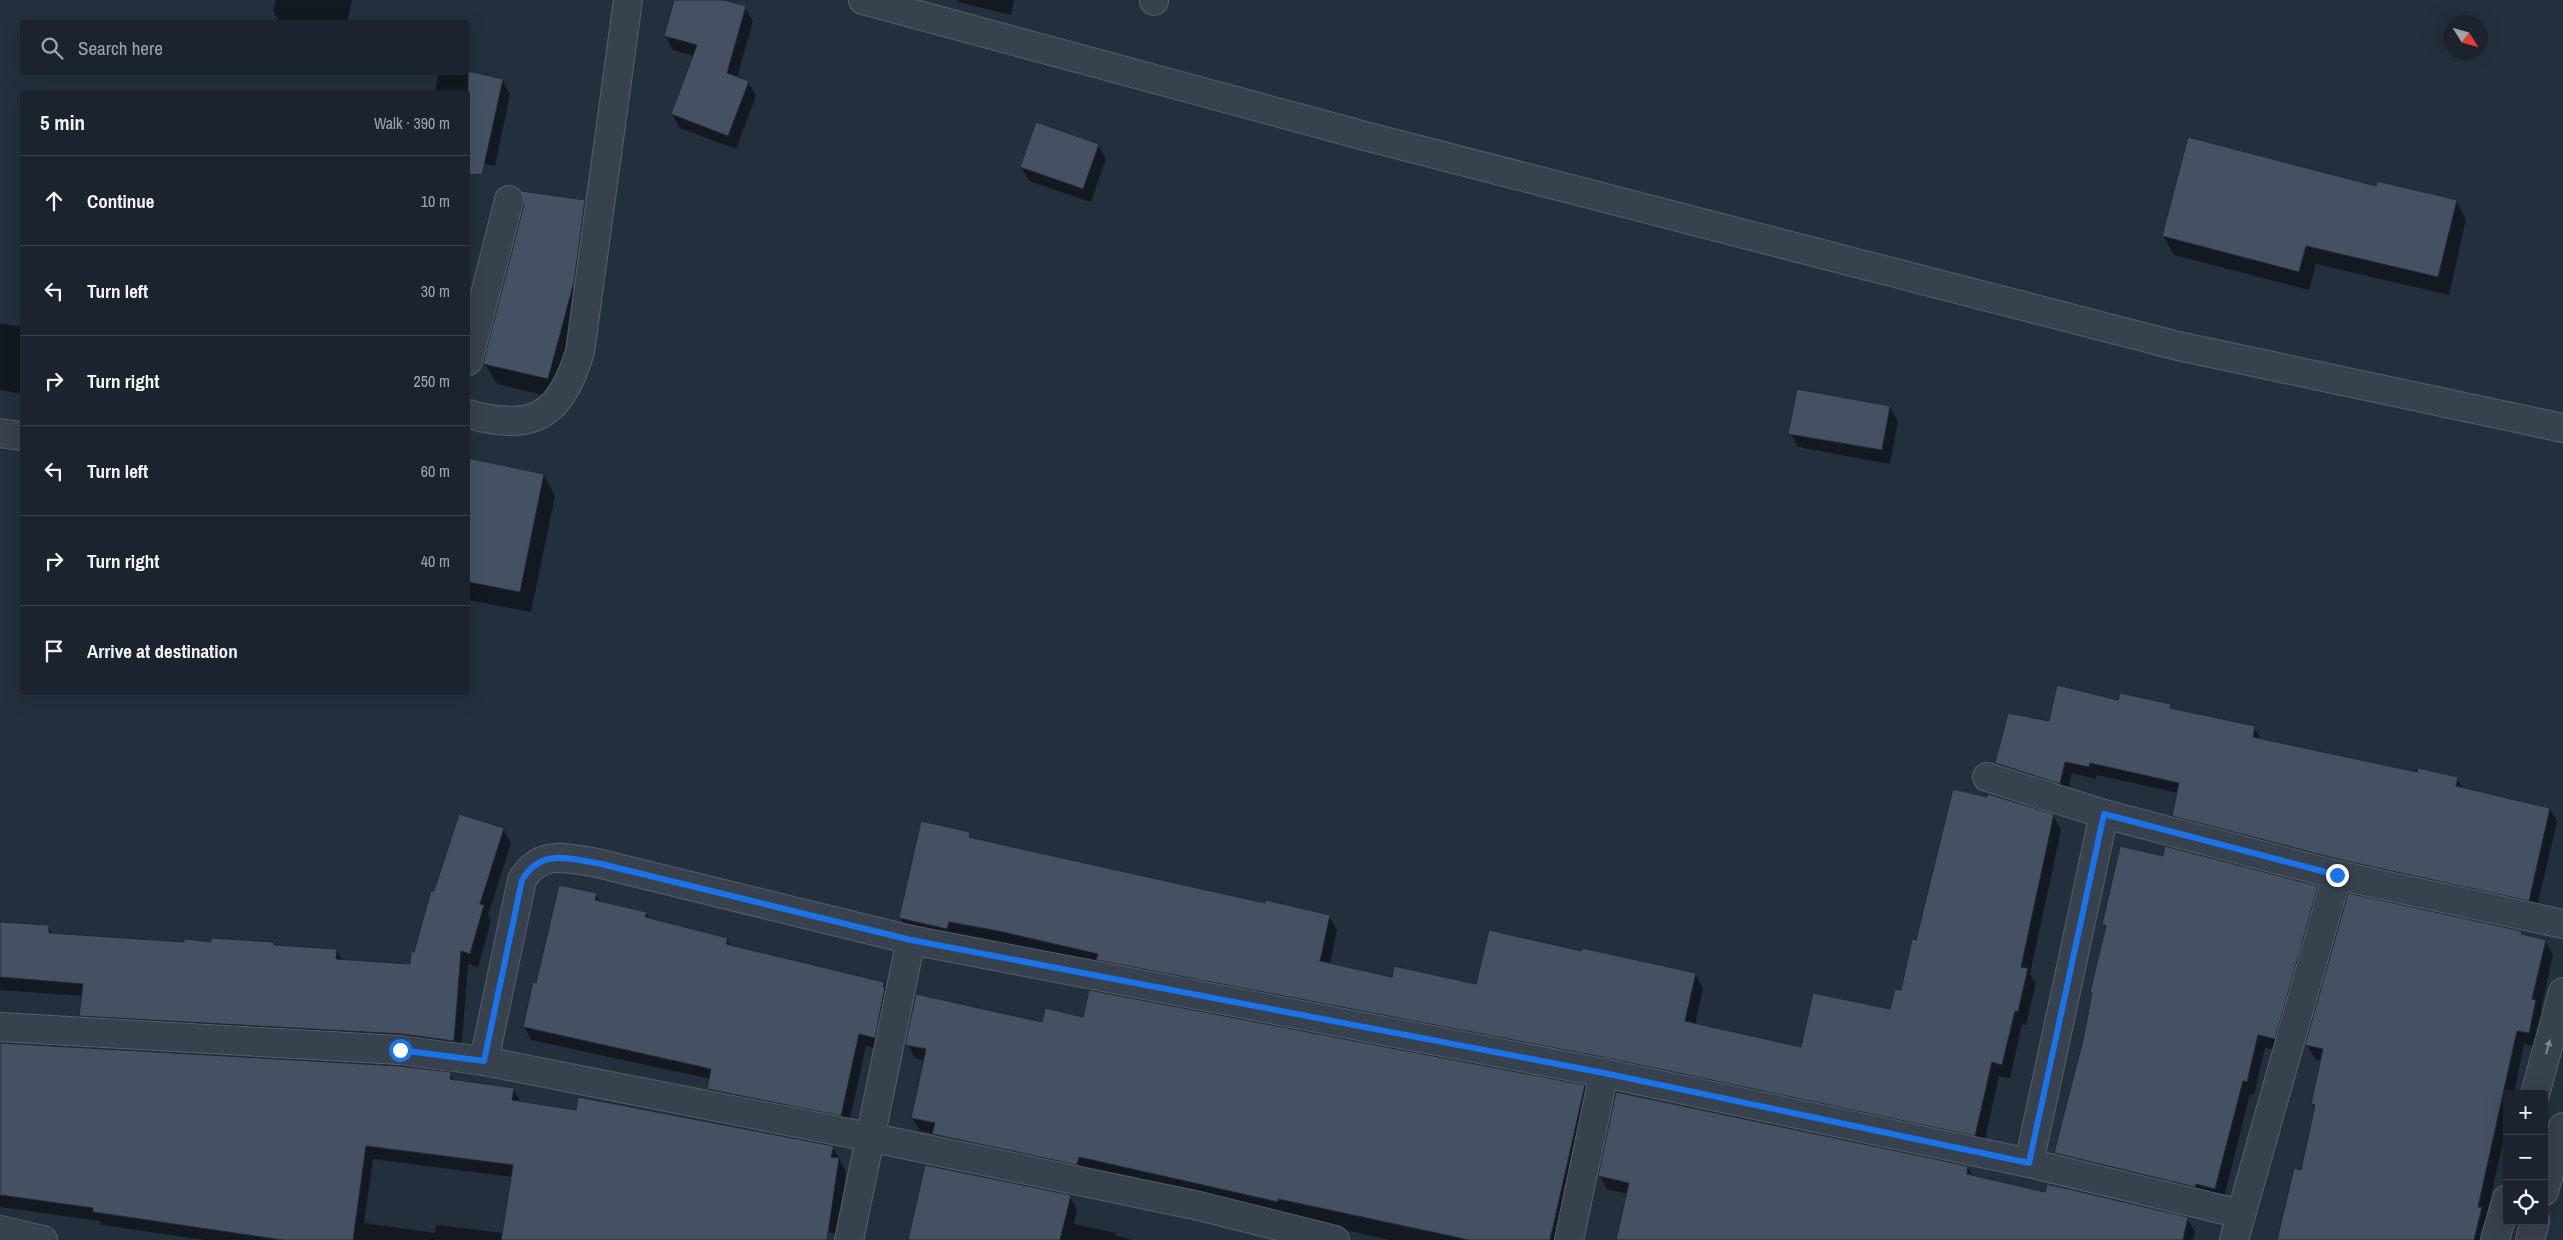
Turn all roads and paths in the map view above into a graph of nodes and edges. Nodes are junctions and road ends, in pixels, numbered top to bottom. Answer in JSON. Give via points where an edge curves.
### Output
{"nodes":[{"id":1,"x":628,"y":0,"type":"edge"},
{"id":2,"x":863,"y":0,"type":"edge"},
{"id":3,"x":509,"y":200,"type":"dead end"},
{"id":4,"x":470,"y":353,"type":"edge"},
{"id":5,"x":470,"y":414,"type":"edge"},
{"id":6,"x":2563,"y":428,"type":"edge"},
{"id":7,"x":0,"y":433,"type":"edge"},
{"id":8,"x":20,"y":436,"type":"edge"},
{"id":9,"x":1987,"y":777,"type":"dead end"},
{"id":10,"x":2104,"y":814,"type":"junction"},
{"id":11,"x":2337,"y":875,"type":"junction"},
{"id":12,"x":2563,"y":924,"type":"edge"},
{"id":13,"x":911,"y":940,"type":"junction"},
{"id":14,"x":2563,"y":992,"type":"edge"},
{"id":15,"x":0,"y":1027,"type":"edge"},
{"id":16,"x":484,"y":1061,"type":"junction"},
{"id":17,"x":1604,"y":1073,"type":"junction"},
{"id":18,"x":2536,"y":1090,"type":"edge"},
{"id":19,"x":2563,"y":1126,"type":"edge"},
{"id":20,"x":869,"y":1137,"type":"junction"},
{"id":21,"x":2029,"y":1163,"type":"junction"},
{"id":22,"x":2547,"y":1180,"type":"edge"},
{"id":23,"x":2241,"y":1214,"type":"junction"},
{"id":24,"x":2503,"y":1214,"type":"edge"},
{"id":25,"x":2534,"y":1225,"type":"edge"},
{"id":26,"x":0,"y":1230,"type":"edge"},
{"id":27,"x":43,"y":1240,"type":"edge"},
{"id":28,"x":849,"y":1240,"type":"edge"},
{"id":29,"x":1335,"y":1240,"type":"edge"},
{"id":30,"x":1568,"y":1240,"type":"edge"},
{"id":31,"x":2234,"y":1240,"type":"edge"},
{"id":32,"x":2496,"y":1240,"type":"edge"},
{"id":33,"x":2530,"y":1240,"type":"edge"}],
"edges":[{"from":1,"to":5,"type":"street","via":[[580,352],[571,379],[559,399],[538,416],[516,422]]},
{"from":2,"to":6,"type":"street","via":[[1364,136],[2178,346]]},
{"from":3,"to":4,"type":"street"},
{"from":7,"to":8,"type":"street"},
{"from":9,"to":10,"type":"street"},
{"from":10,"to":11,"type":"street"},
{"from":10,"to":21,"type":"street"},
{"from":11,"to":12,"type":"street"},
{"from":11,"to":23,"type":"street"},
{"from":13,"to":16,"type":"street","via":[[597,863],[545,859],[535,864],[522,880]]},
{"from":13,"to":17,"type":"street"},
{"from":13,"to":20,"type":"street"},
{"from":18,"to":14,"type":"street","one_way":true},
{"from":15,"to":16,"type":"street","via":[[400,1050]]},
{"from":16,"to":20,"type":"street"},
{"from":17,"to":21,"type":"street"},
{"from":17,"to":30,"type":"street"},
{"from":19,"to":22,"type":"street"},
{"from":20,"to":28,"type":"street"},
{"from":20,"to":29,"type":"street","via":[[1199,1206]]},
{"from":21,"to":23,"type":"street"},
{"from":23,"to":31,"type":"street"},
{"from":24,"to":32,"type":"street"},
{"from":25,"to":33,"type":"street"},
{"from":26,"to":27,"type":"street"}]}
